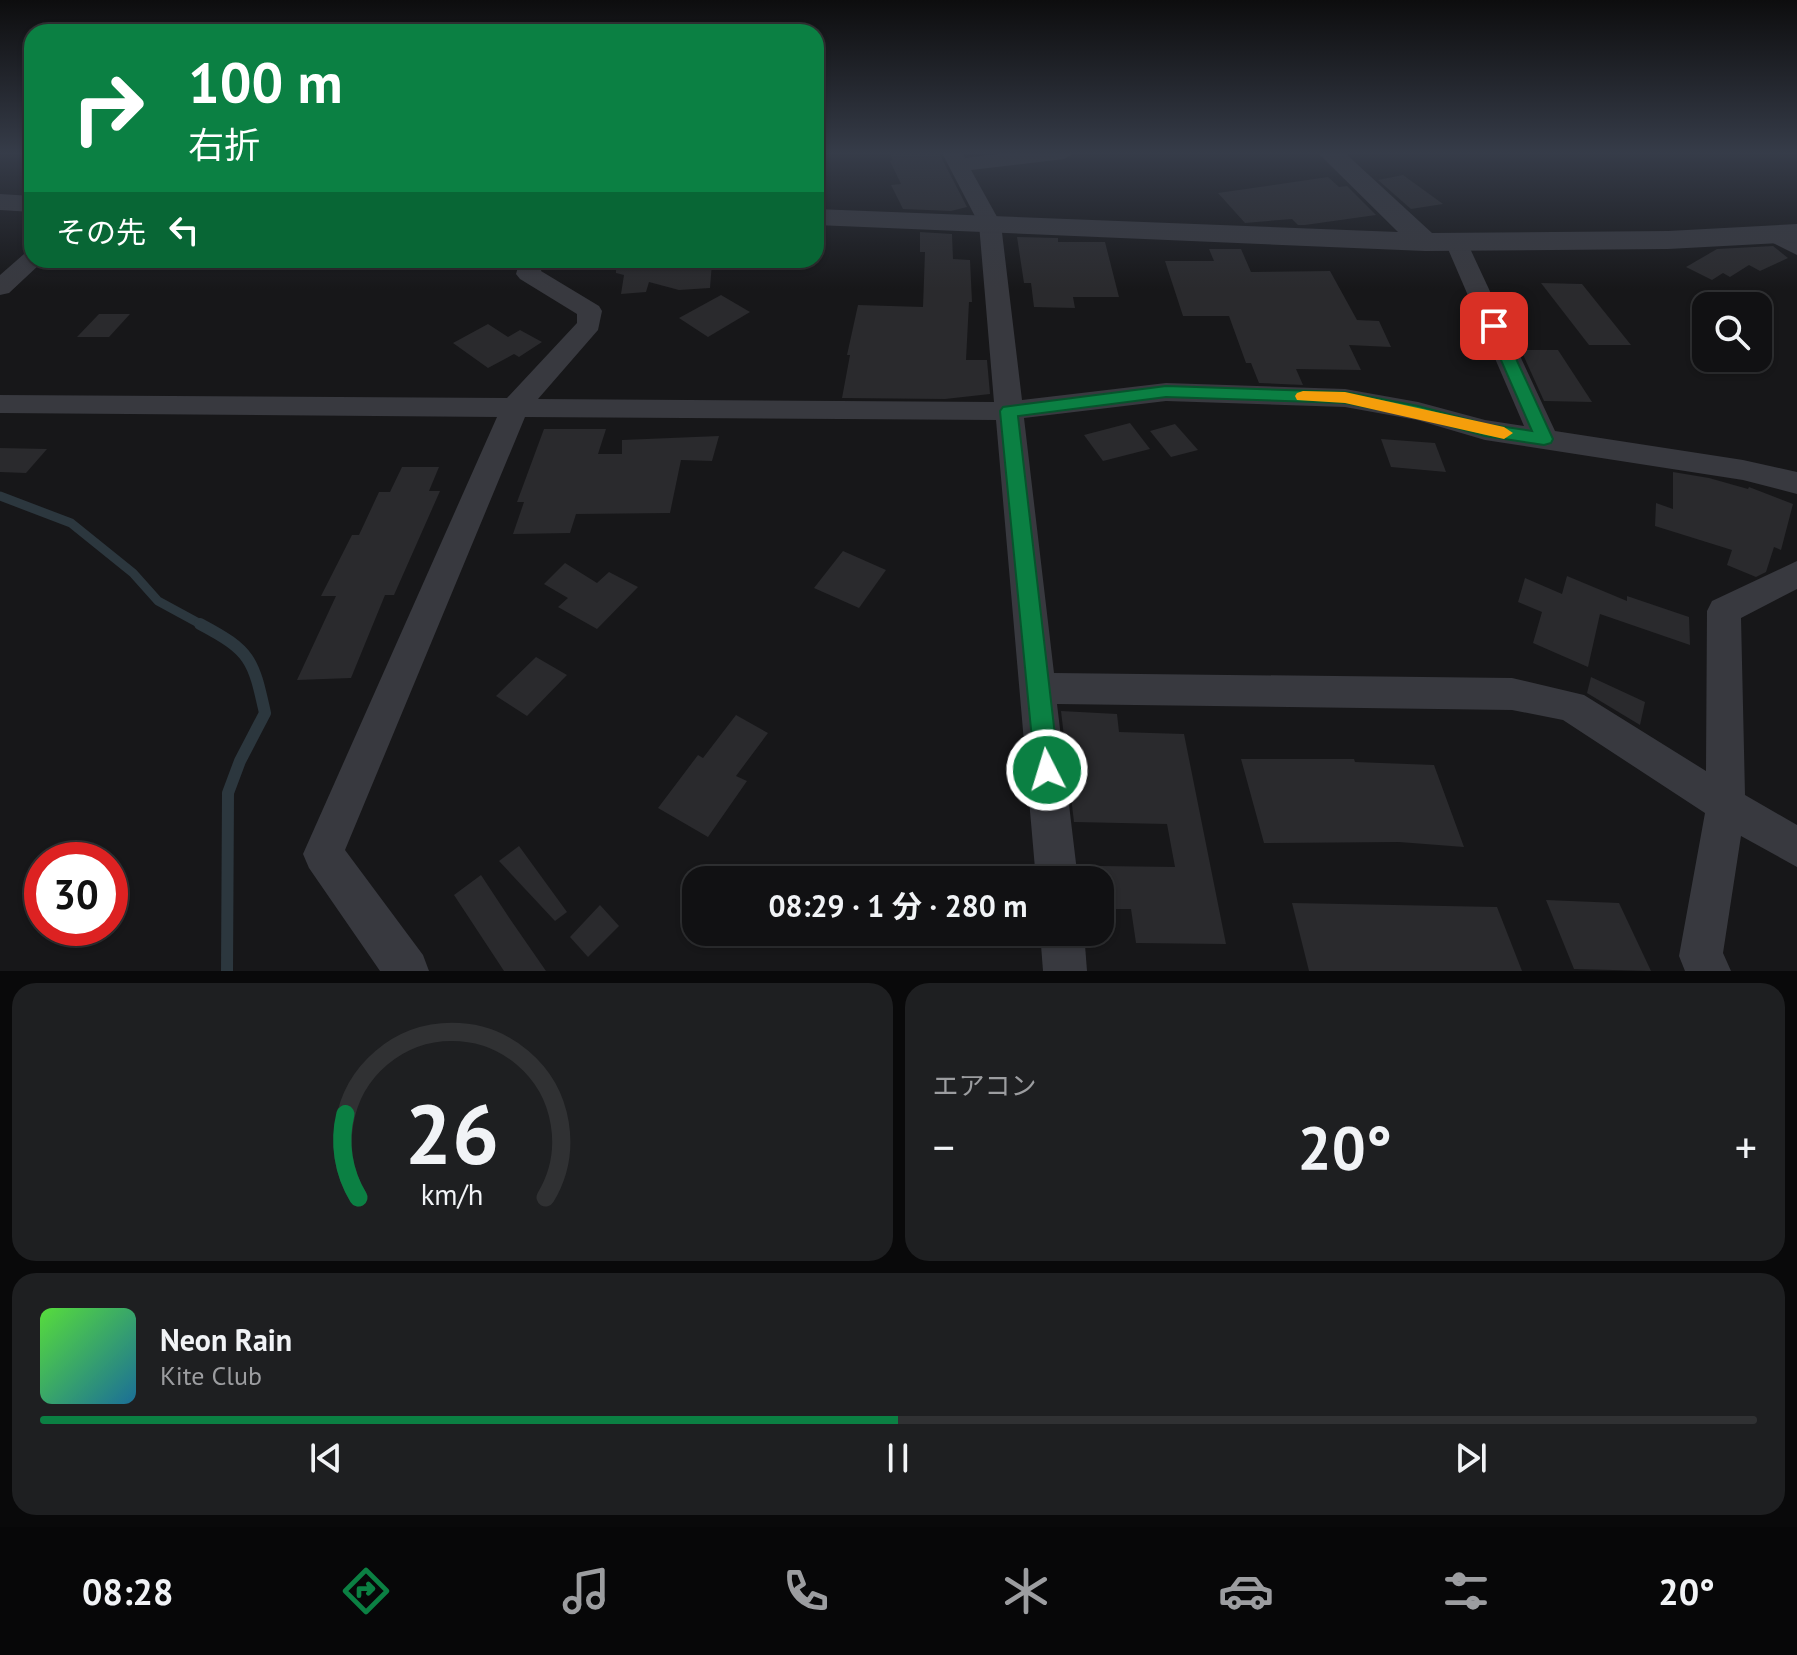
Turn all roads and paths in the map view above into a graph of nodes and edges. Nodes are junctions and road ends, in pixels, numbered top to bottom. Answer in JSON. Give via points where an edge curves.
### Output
{"nodes":[{"id":1,"x":976,"y":198,"type":"edge"},
{"id":2,"x":1378,"y":198,"type":"edge"},
{"id":3,"x":0,"y":202,"type":"edge"},
{"id":4,"x":24,"y":204,"type":"edge"},
{"id":5,"x":824,"y":217,"type":"edge"},
{"id":6,"x":990,"y":224,"type":"junction"},
{"id":7,"x":1789,"y":238,"type":"edge"},
{"id":8,"x":1425,"y":242,"type":"junction"},
{"id":9,"x":1456,"y":242,"type":"junction"},
{"id":10,"x":24,"y":266,"type":"edge"},
{"id":11,"x":530,"y":268,"type":"edge"},
{"id":12,"x":0,"y":288,"type":"edge"},
{"id":13,"x":0,"y":404,"type":"edge"},
{"id":14,"x":516,"y":406,"type":"junction"},
{"id":15,"x":1009,"y":411,"type":"junction"},
{"id":16,"x":1544,"y":439,"type":"junction"},
{"id":17,"x":1797,"y":483,"type":"edge"},
{"id":18,"x":1797,"y":574,"type":"edge"},
{"id":19,"x":1040,"y":688,"type":"junction"},
{"id":20,"x":1726,"y":805,"type":"junction"},
{"id":21,"x":1797,"y":847,"type":"edge"},
{"id":22,"x":1056,"y":866,"type":"edge"},
{"id":23,"x":1063,"y":946,"type":"edge"},
{"id":24,"x":407,"y":971,"type":"edge"},
{"id":25,"x":1065,"y":971,"type":"edge"},
{"id":26,"x":1709,"y":971,"type":"edge"}],
"edges":[{"from":1,"to":6,"type":"street"},
{"from":2,"to":8,"type":"street"},
{"from":3,"to":4,"type":"street"},
{"from":5,"to":6,"type":"street"},
{"from":6,"to":8,"type":"street"},
{"from":6,"to":15,"type":"street"},
{"from":7,"to":9,"type":"street"},
{"from":8,"to":9,"type":"street"},
{"from":9,"to":16,"type":"street"},
{"from":10,"to":12,"type":"street"},
{"from":11,"to":14,"type":"street","via":[[528,274],[590,311],[589,325]]},
{"from":13,"to":14,"type":"street"},
{"from":14,"to":15,"type":"street"},
{"from":14,"to":24,"type":"street","via":[[323,854]]},
{"from":15,"to":16,"type":"street","via":[[1166,392],[1345,398]]},
{"from":15,"to":19,"type":"street"},
{"from":16,"to":17,"type":"street"},
{"from":18,"to":20,"type":"street","via":[[1724,611]]},
{"from":19,"to":20,"type":"street","via":[[1512,694],[1571,706]]},
{"from":19,"to":22,"type":"street"},
{"from":20,"to":21,"type":"street"},
{"from":20,"to":26,"type":"street","via":[[1701,956]]},
{"from":23,"to":25,"type":"street"}]}
